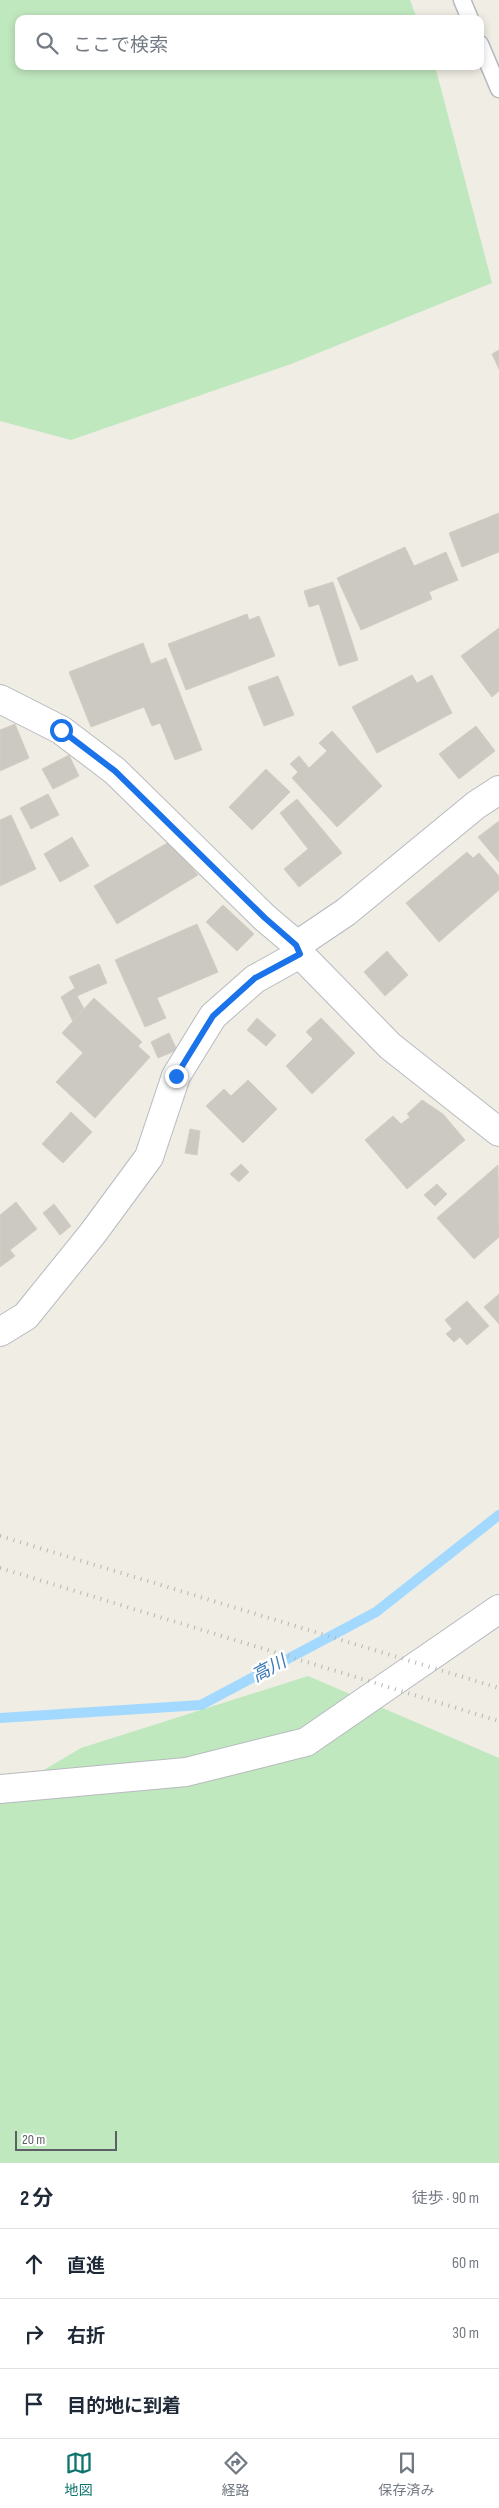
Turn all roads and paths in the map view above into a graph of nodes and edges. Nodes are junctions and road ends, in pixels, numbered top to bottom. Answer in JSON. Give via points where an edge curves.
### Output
{"nodes":[{"id":1,"x":462,"y":0,"type":"edge"},
{"id":2,"x":468,"y":15,"type":"edge"},
{"id":3,"x":484,"y":53,"type":"edge"},
{"id":4,"x":499,"y":89,"type":"edge"},
{"id":5,"x":0,"y":699,"type":"edge"},
{"id":6,"x":499,"y":790,"type":"edge"},
{"id":7,"x":298,"y":950,"type":"junction"},
{"id":8,"x":499,"y":1132,"type":"edge"},
{"id":9,"x":0,"y":1332,"type":"edge"},
{"id":10,"x":499,"y":1609,"type":"edge"},
{"id":11,"x":0,"y":1789,"type":"edge"}],
"edges":[{"from":1,"to":2,"type":"lane"},
{"from":3,"to":4,"type":"lane"},
{"from":5,"to":7,"type":"street","via":[[61,730],[115,771]]},
{"from":6,"to":7,"type":"street","via":[[476,805]]},
{"from":7,"to":8,"type":"street","via":[[390,1046]]},
{"from":7,"to":9,"type":"street","via":[[255,978],[213,1016],[176,1076],[149,1157],[26,1316]]},
{"from":10,"to":11,"type":"street","via":[[306,1742],[186,1772]]}]}
